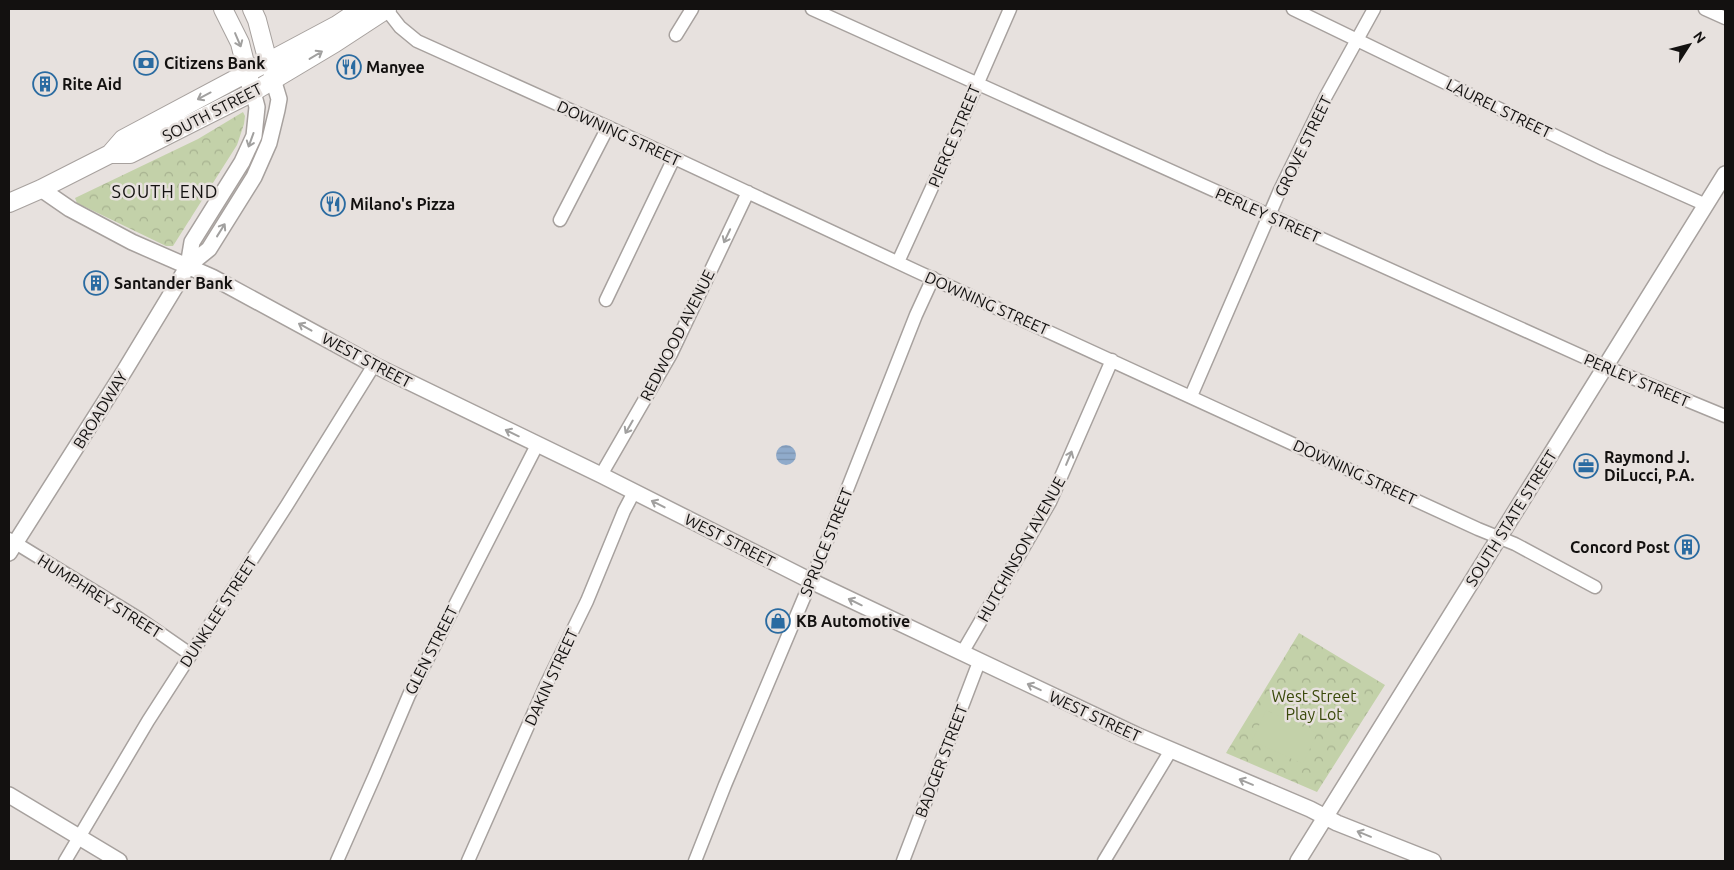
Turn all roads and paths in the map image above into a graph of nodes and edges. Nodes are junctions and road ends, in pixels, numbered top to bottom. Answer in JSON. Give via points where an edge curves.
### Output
{"nodes":[{"id":1,"x":223,"y":9,"type":"edge"},
{"id":2,"x":252,"y":9,"type":"edge"},
{"id":3,"x":361,"y":9,"type":"edge"},
{"id":4,"x":387,"y":9,"type":"edge"},
{"id":5,"x":692,"y":9,"type":"edge"},
{"id":6,"x":812,"y":9,"type":"edge"},
{"id":7,"x":1010,"y":9,"type":"edge"},
{"id":8,"x":1293,"y":9,"type":"edge"},
{"id":9,"x":1374,"y":9,"type":"edge"},
{"id":10,"x":1705,"y":9,"type":"edge"},
{"id":11,"x":1725,"y":18,"type":"edge"},
{"id":12,"x":676,"y":36,"type":"dead end"},
{"id":13,"x":1358,"y":39,"type":"junction"},
{"id":14,"x":268,"y":62,"type":"junction"},
{"id":15,"x":247,"y":73,"type":"junction"},
{"id":16,"x":273,"y":79,"type":"junction"},
{"id":17,"x":977,"y":84,"type":"junction"},
{"id":18,"x":253,"y":92,"type":"junction"},
{"id":19,"x":608,"y":126,"type":"junction"},
{"id":20,"x":110,"y":154,"type":"junction"},
{"id":21,"x":674,"y":158,"type":"junction"},
{"id":22,"x":1725,"y":174,"type":"edge"},
{"id":23,"x":41,"y":189,"type":"junction"},
{"id":24,"x":748,"y":192,"type":"junction"},
{"id":25,"x":9,"y":203,"type":"edge"},
{"id":26,"x":1706,"y":205,"type":"junction"},
{"id":27,"x":1270,"y":216,"type":"junction"},
{"id":28,"x":560,"y":220,"type":"dead end"},
{"id":29,"x":898,"y":262,"type":"junction"},
{"id":30,"x":188,"y":266,"type":"junction"},
{"id":31,"x":933,"y":278,"type":"junction"},
{"id":32,"x":606,"y":300,"type":"dead end"},
{"id":33,"x":1112,"y":360,"type":"junction"},
{"id":34,"x":374,"y":365,"type":"junction"},
{"id":35,"x":1606,"y":367,"type":"junction"},
{"id":36,"x":1191,"y":396,"type":"junction"},
{"id":37,"x":1725,"y":416,"type":"edge"},
{"id":38,"x":537,"y":445,"type":"junction"},
{"id":39,"x":600,"y":475,"type":"junction"},
{"id":40,"x":634,"y":492,"type":"junction"},
{"id":41,"x":1499,"y":538,"type":"junction"},
{"id":42,"x":11,"y":545,"type":"edge"},
{"id":43,"x":811,"y":581,"type":"junction"},
{"id":44,"x":1595,"y":587,"type":"dead end"},
{"id":45,"x":190,"y":654,"type":"junction"},
{"id":46,"x":962,"y":654,"type":"junction"},
{"id":47,"x":979,"y":662,"type":"junction"},
{"id":48,"x":1171,"y":750,"type":"junction"},
{"id":49,"x":9,"y":795,"type":"edge"},
{"id":50,"x":1325,"y":816,"type":"junction"},
{"id":51,"x":80,"y":838,"type":"junction"},
{"id":52,"x":66,"y":861,"type":"edge"},
{"id":53,"x":119,"y":861,"type":"edge"},
{"id":54,"x":337,"y":861,"type":"edge"},
{"id":55,"x":468,"y":861,"type":"edge"},
{"id":56,"x":694,"y":861,"type":"edge"},
{"id":57,"x":903,"y":861,"type":"edge"},
{"id":58,"x":1104,"y":861,"type":"edge"},
{"id":59,"x":1298,"y":861,"type":"edge"},
{"id":60,"x":1433,"y":861,"type":"edge"}],
"edges":[{"from":1,"to":15,"type":"main road","name":"BROADWAY","one_way":true,"via":[[240,43]]},
{"from":2,"to":14,"type":"main road"},
{"from":3,"to":14,"type":"main road","name":"SOUTH STREET"},
{"from":16,"to":4,"type":"main road","name":"SOUTH STREET","one_way":true},
{"from":4,"to":19,"type":"street","name":"DOWNING STREET","via":[[400,27],[417,41]]},
{"from":5,"to":12,"type":"street"},
{"from":6,"to":17,"type":"street","name":"PERLEY STREET"},
{"from":7,"to":17,"type":"street","name":"PIERCE STREET"},
{"from":8,"to":13,"type":"street","name":"LAUREL STREET"},
{"from":9,"to":13,"type":"street","name":"GROVE STREET"},
{"from":10,"to":11,"type":"street"},
{"from":13,"to":26,"type":"street","name":"LAUREL STREET","via":[[1603,159]]},
{"from":13,"to":27,"type":"street","name":"GROVE STREET","via":[[1326,96]]},
{"from":14,"to":15,"type":"main road","name":"SOUTH STREET"},
{"from":14,"to":16,"type":"street","name":"BROADWAY"},
{"from":15,"to":18,"type":"main road","name":"BROADWAY"},
{"from":15,"to":20,"type":"main road","name":"SOUTH STREET","one_way":true,"via":[[123,139]]},
{"from":16,"to":18,"type":"main road","name":"SOUTH STREET"},
{"from":30,"to":16,"type":"street","name":"BROADWAY","one_way":true,"via":[[209,249],[266,152],[279,99]]},
{"from":17,"to":27,"type":"street","name":"PERLEY STREET"},
{"from":17,"to":29,"type":"street","name":"PIERCE STREET"},
{"from":18,"to":20,"type":"main road","name":"SOUTH STREET","via":[[130,154]]},
{"from":18,"to":30,"type":"street","name":"BROADWAY","one_way":true,"via":[[257,107],[254,136],[242,162],[192,242]]},
{"from":19,"to":21,"type":"street","name":"DOWNING STREET"},
{"from":19,"to":28,"type":"street"},
{"from":20,"to":23,"type":"main road","name":"SOUTH STREET"},
{"from":21,"to":24,"type":"street","name":"DOWNING STREET"},
{"from":21,"to":32,"type":"street"},
{"from":22,"to":26,"type":"street","name":"SOUTH STATE STREET"},
{"from":23,"to":25,"type":"main road","name":"SOUTH STREET"},
{"from":23,"to":30,"type":"street","name":"WEST STREET","via":[[70,209],[132,242]]},
{"from":24,"to":29,"type":"street","name":"DOWNING STREET"},
{"from":24,"to":39,"type":"street","name":"REDWOOD AVENUE","one_way":true,"via":[[671,354]]},
{"from":26,"to":35,"type":"street","name":"SOUTH STATE STREET"},
{"from":27,"to":35,"type":"street","name":"PERLEY STREET"},
{"from":27,"to":36,"type":"street","name":"GROVE STREET"},
{"from":29,"to":31,"type":"street","name":"DOWNING STREET"},
{"from":34,"to":30,"type":"street","name":"WEST STREET","one_way":true},
{"from":30,"to":42,"type":"street","name":"BROADWAY","via":[[125,370]]},
{"from":31,"to":33,"type":"street","name":"DOWNING STREET"},
{"from":31,"to":43,"type":"street","name":"SPRUCE STREET"},
{"from":33,"to":36,"type":"street","name":"DOWNING STREET"},
{"from":46,"to":33,"type":"street","name":"HUTCHINSON AVENUE","one_way":true,"via":[[1050,502]]},
{"from":38,"to":34,"type":"street","name":"WEST STREET","one_way":true},
{"from":34,"to":45,"type":"street","name":"DUNKLEE STREET"},
{"from":35,"to":37,"type":"street","name":"PERLEY STREET"},
{"from":35,"to":41,"type":"street","name":"SOUTH STATE STREET"},
{"from":36,"to":41,"type":"street","name":"DOWNING STREET"},
{"from":38,"to":39,"type":"street","name":"WEST STREET"},
{"from":38,"to":54,"type":"street","name":"GLEN STREET","via":[[409,695]]},
{"from":39,"to":40,"type":"street","name":"WEST STREET"},
{"from":43,"to":40,"type":"street","name":"WEST STREET","one_way":true},
{"from":40,"to":55,"type":"street","name":"DAKIN STREET"},
{"from":41,"to":44,"type":"street","name":"DOWNING STREET"},
{"from":41,"to":50,"type":"street","name":"SOUTH STATE STREET"},
{"from":42,"to":45,"type":"street","name":"HUMPHREY STREET","via":[[138,618]]},
{"from":46,"to":43,"type":"street","name":"WEST STREET","one_way":true},
{"from":43,"to":56,"type":"street","name":"SPRUCE STREET"},
{"from":45,"to":51,"type":"street","name":"DUNKLEE STREET"},
{"from":46,"to":47,"type":"street","name":"WEST STREET"},
{"from":48,"to":47,"type":"street","name":"WEST STREET","one_way":true},
{"from":47,"to":57,"type":"street","name":"BADGER STREET"},
{"from":50,"to":48,"type":"street","name":"WEST STREET","one_way":true},
{"from":48,"to":58,"type":"street"},
{"from":49,"to":51,"type":"street"},
{"from":50,"to":59,"type":"street","name":"SOUTH STATE STREET"},
{"from":60,"to":50,"type":"street","name":"WEST STREET","one_way":true},
{"from":51,"to":52,"type":"street","name":"DUNKLEE STREET"},
{"from":51,"to":53,"type":"street"}]}
